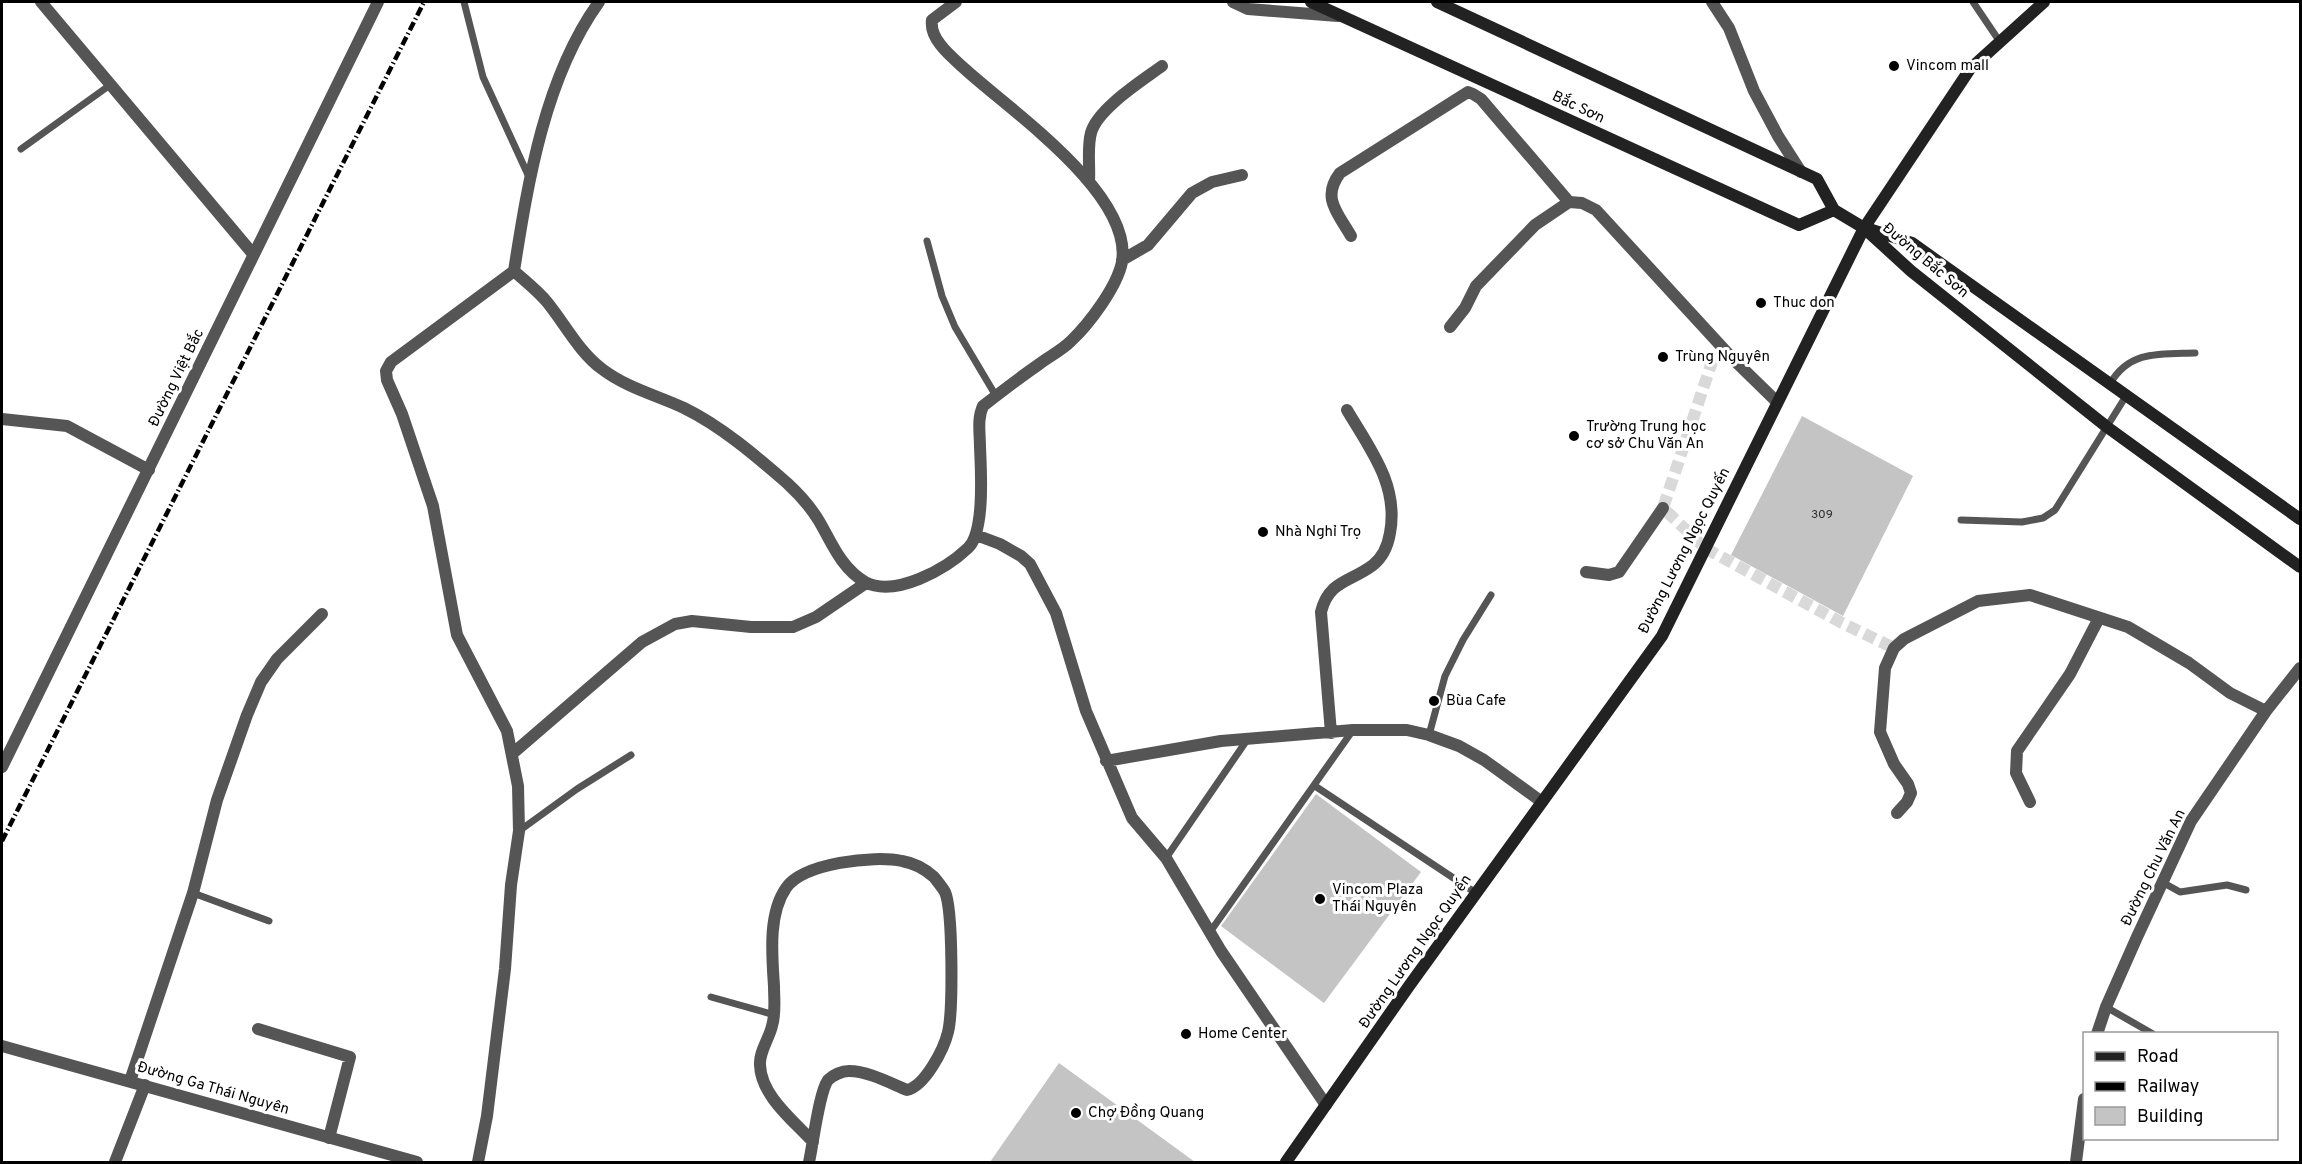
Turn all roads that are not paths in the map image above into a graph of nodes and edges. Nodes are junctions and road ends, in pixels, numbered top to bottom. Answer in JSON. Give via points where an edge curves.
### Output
{"nodes":[{"id":1,"x":41,"y":2,"type":"edge"},
{"id":2,"x":378,"y":2,"type":"edge"},
{"id":3,"x":464,"y":2,"type":"edge"},
{"id":4,"x":599,"y":2,"type":"edge"},
{"id":5,"x":956,"y":2,"type":"edge"},
{"id":6,"x":1233,"y":2,"type":"edge"},
{"id":7,"x":1311,"y":2,"type":"edge"},
{"id":8,"x":1437,"y":2,"type":"edge"},
{"id":9,"x":1712,"y":2,"type":"edge"},
{"id":10,"x":1973,"y":2,"type":"edge"},
{"id":11,"x":2044,"y":2,"type":"edge"},
{"id":12,"x":1342,"y":16,"type":"junction"},
{"id":13,"x":2000,"y":42,"type":"junction"},
{"id":14,"x":1162,"y":66,"type":"dead end"},
{"id":15,"x":110,"y":85,"type":"junction"},
{"id":16,"x":21,"y":149,"type":"dead end"},
{"id":17,"x":1801,"y":172,"type":"junction"},
{"id":18,"x":1242,"y":175,"type":"dead end"},
{"id":19,"x":529,"y":177,"type":"junction"},
{"id":20,"x":1089,"y":181,"type":"junction"},
{"id":21,"x":1569,"y":202,"type":"junction"},
{"id":22,"x":1834,"y":210,"type":"junction"},
{"id":23,"x":1864,"y":228,"type":"junction"},
{"id":24,"x":1351,"y":236,"type":"dead end"},
{"id":25,"x":927,"y":241,"type":"dead end"},
{"id":26,"x":253,"y":254,"type":"junction"},
{"id":27,"x":1122,"y":260,"type":"junction"},
{"id":28,"x":514,"y":271,"type":"junction"},
{"id":29,"x":1450,"y":327,"type":"dead end"},
{"id":30,"x":2195,"y":353,"type":"dead end"},
{"id":31,"x":2110,"y":384,"type":"junction"},
{"id":32,"x":996,"y":396,"type":"junction"},
{"id":33,"x":2126,"y":396,"type":"junction"},
{"id":34,"x":1777,"y":402,"type":"junction"},
{"id":35,"x":1347,"y":410,"type":"dead end"},
{"id":36,"x":2,"y":419,"type":"edge"},
{"id":37,"x":2107,"y":427,"type":"junction"},
{"id":38,"x":149,"y":470,"type":"junction"},
{"id":39,"x":1663,"y":508,"type":"dead end"},
{"id":40,"x":2301,"y":519,"type":"edge"},
{"id":41,"x":1961,"y":520,"type":"dead end"},
{"id":42,"x":976,"y":536,"type":"junction"},
{"id":43,"x":2301,"y":567,"type":"edge"},
{"id":44,"x":1586,"y":572,"type":"dead end"},
{"id":45,"x":866,"y":583,"type":"junction"},
{"id":46,"x":1491,"y":595,"type":"dead end"},
{"id":47,"x":322,"y":614,"type":"dead end"},
{"id":48,"x":2098,"y":618,"type":"junction"},
{"id":49,"x":2301,"y":668,"type":"edge"},
{"id":50,"x":2266,"y":711,"type":"junction"},
{"id":51,"x":1353,"y":730,"type":"junction"},
{"id":52,"x":1331,"y":733,"type":"junction"},
{"id":53,"x":1429,"y":735,"type":"junction"},
{"id":54,"x":1247,"y":740,"type":"junction"},
{"id":55,"x":512,"y":754,"type":"junction"},
{"id":56,"x":631,"y":755,"type":"dead end"},
{"id":57,"x":1106,"y":760,"type":"junction"},
{"id":58,"x":2,"y":767,"type":"edge"},
{"id":59,"x":1315,"y":786,"type":"junction"},
{"id":60,"x":1542,"y":802,"type":"junction"},
{"id":61,"x":2030,"y":802,"type":"dead end"},
{"id":62,"x":1898,"y":813,"type":"dead end"},
{"id":63,"x":519,"y":831,"type":"junction"},
{"id":64,"x":1166,"y":858,"type":"junction"},
{"id":65,"x":2162,"y":882,"type":"junction"},
{"id":66,"x":2246,"y":890,"type":"dead end"},
{"id":67,"x":193,"y":893,"type":"junction"},
{"id":68,"x":1476,"y":893,"type":"junction"},
{"id":69,"x":269,"y":921,"type":"dead end"},
{"id":70,"x":1210,"y":932,"type":"junction"},
{"id":71,"x":711,"y":997,"type":"dead end"},
{"id":72,"x":2106,"y":1007,"type":"junction"},
{"id":73,"x":775,"y":1015,"type":"junction"},
{"id":74,"x":258,"y":1029,"type":"dead end"},
{"id":75,"x":2098,"y":1032,"type":"edge"},
{"id":76,"x":2149,"y":1032,"type":"edge"},
{"id":77,"x":2,"y":1046,"type":"edge"},
{"id":78,"x":130,"y":1081,"type":"junction"},
{"id":79,"x":145,"y":1085,"type":"junction"},
{"id":80,"x":1326,"y":1105,"type":"junction"},
{"id":81,"x":2083,"y":1113,"type":"edge"},
{"id":82,"x":329,"y":1138,"type":"junction"},
{"id":83,"x":813,"y":1142,"type":"junction"},
{"id":84,"x":115,"y":1162,"type":"edge"},
{"id":85,"x":417,"y":1162,"type":"edge"},
{"id":86,"x":478,"y":1162,"type":"edge"},
{"id":87,"x":809,"y":1162,"type":"edge"},
{"id":88,"x":1286,"y":1162,"type":"edge"},
{"id":89,"x":2076,"y":1162,"type":"edge"}],
"edges":[{"from":1,"to":15,"type":"street"},
{"from":2,"to":26,"type":"street","name":"Đường Việt Bắc"},
{"from":3,"to":19,"type":"lane","via":[[483,77]]},
{"from":4,"to":19,"type":"street","via":[[565,59]]},
{"from":5,"to":20,"type":"street","via":[[932,20],[933,34],[949,54]]},
{"from":6,"to":12,"type":"street","via":[[1248,9]]},
{"from":7,"to":12,"type":"main road","name":"Bắc Sơn"},
{"from":8,"to":17,"type":"main road"},
{"from":9,"to":17,"type":"street","via":[[1729,28],[1764,110]]},
{"from":10,"to":13,"type":"lane"},
{"from":11,"to":13,"type":"main road","name":"Đường Lương Ngọc Quyến"},
{"from":12,"to":22,"type":"main road","name":"Bắc Sơn","via":[[1799,225]]},
{"from":13,"to":23,"type":"main road","name":"Đường Lương Ngọc Quyến","via":[[1970,69]]},
{"from":14,"to":20,"type":"street","via":[[1114,102],[1097,122],[1091,133]]},
{"from":15,"to":16,"type":"lane"},
{"from":15,"to":26,"type":"street"},
{"from":17,"to":22,"type":"main road","via":[[1817,179]]},
{"from":18,"to":27,"type":"street","via":[[1212,182],[1192,193],[1148,245]]},
{"from":19,"to":28,"type":"street"},
{"from":20,"to":27,"type":"street","via":[[1112,214]]},
{"from":21,"to":24,"type":"street","via":[[1481,99],[1468,92],[1340,173],[1333,183],[1331,200]]},
{"from":21,"to":29,"type":"street","via":[[1535,225],[1476,286],[1466,308]]},
{"from":21,"to":34,"type":"street","via":[[1596,210]]},
{"from":22,"to":23,"type":"main road"},
{"from":23,"to":31,"type":"main road","name":"Đường Bắc Sơn","via":[[1912,243]]},
{"from":23,"to":34,"type":"main road","name":"Đường Lương Ngọc Quyến"},
{"from":23,"to":37,"type":"main road","name":"Đường Bắc Sơn","via":[[1911,271]]},
{"from":25,"to":32,"type":"lane","via":[[955,327]]},
{"from":26,"to":38,"type":"street","name":"Đường Việt Bắc"},
{"from":27,"to":32,"type":"street","via":[[1117,278],[1087,325],[1069,344]]},
{"from":28,"to":45,"type":"street","via":[[546,300],[599,368],[620,382],[684,409],[786,483],[807,502],[849,570]]},
{"from":28,"to":55,"type":"street","via":[[391,362],[386,371],[433,507],[458,635],[502,722]]},
{"from":30,"to":31,"type":"lane","via":[[2151,354],[2128,362]]},
{"from":31,"to":33,"type":"main road","name":"Đường Bắc Sơn"},
{"from":32,"to":42,"type":"street","via":[[983,406],[979,421],[981,502]]},
{"from":33,"to":37,"type":"lane"},
{"from":33,"to":40,"type":"main road","name":"Đường Bắc Sơn"},
{"from":34,"to":60,"type":"main road","name":"Đường Lương Ngọc Quyến","via":[[1662,636]]},
{"from":35,"to":52,"type":"street","via":[[1383,471],[1393,517],[1384,553],[1373,565],[1332,589],[1324,599],[1321,612]]},
{"from":36,"to":38,"type":"street","via":[[67,426]]},
{"from":37,"to":41,"type":"lane","via":[[2055,510],[2043,518],[2022,522]]},
{"from":37,"to":43,"type":"main road","name":"Đường Bắc Sơn"},
{"from":38,"to":58,"type":"street","name":"Đường Việt Bắc"},
{"from":39,"to":44,"type":"street","via":[[1619,572]]},
{"from":42,"to":45,"type":"street","via":[[969,547],[927,577],[901,586]]},
{"from":42,"to":57,"type":"street","via":[[1021,556],[1040,580],[1056,613],[1086,711]]},
{"from":45,"to":55,"type":"street","via":[[816,617],[793,627],[692,621],[659,631]]},
{"from":46,"to":53,"type":"lane","via":[[1445,676]]},
{"from":47,"to":67,"type":"street","via":[[277,658],[261,682],[228,766]]},
{"from":48,"to":50,"type":"street","via":[[2128,627],[2189,663],[2229,693]]},
{"from":48,"to":61,"type":"street","via":[[2070,674],[2017,751],[2016,772]]},
{"from":48,"to":62,"type":"street","via":[[2030,595],[1978,601],[1894,648],[1886,668],[1880,732],[1911,793]]},
{"from":49,"to":50,"type":"street","name":"Đường Chu Văn An"},
{"from":50,"to":65,"type":"street","name":"Đường Chu Văn An","via":[[2191,821]]},
{"from":51,"to":52,"type":"street"},
{"from":51,"to":53,"type":"street","via":[[1407,730]]},
{"from":51,"to":59,"type":"lane"},
{"from":52,"to":54,"type":"street"},
{"from":53,"to":60,"type":"street","via":[[1484,760]]},
{"from":54,"to":57,"type":"street"},
{"from":54,"to":64,"type":"lane"},
{"from":55,"to":63,"type":"street","via":[[518,786]]},
{"from":56,"to":63,"type":"lane"},
{"from":57,"to":64,"type":"street","via":[[1132,818]]},
{"from":59,"to":68,"type":"lane"},
{"from":59,"to":70,"type":"lane"},
{"from":60,"to":68,"type":"main road","name":"Đường Lương Ngọc Quyến"},
{"from":63,"to":86,"type":"street","via":[[496,1047]]},
{"from":64,"to":70,"type":"street"},
{"from":65,"to":66,"type":"lane","via":[[2180,892],[2227,885]]},
{"from":65,"to":72,"type":"street","name":"Đường Chu Văn An"},
{"from":67,"to":69,"type":"lane"},
{"from":67,"to":78,"type":"street"},
{"from":68,"to":80,"type":"main road","name":"Đường Lương Ngọc Quyến"},
{"from":70,"to":80,"type":"street"},
{"from":71,"to":73,"type":"lane"},
{"from":72,"to":75,"type":"street","name":"Đường Chu Văn An"},
{"from":72,"to":76,"type":"lane"},
{"from":73,"to":83,"type":"street","via":[[759,1064],[763,1081]]},
{"from":73,"to":83,"type":"street","via":[[774,927],[780,898],[797,878],[831,865],[859,860],[901,860],[919,866],[934,878],[945,892],[950,918],[948,1032],[937,1059],[920,1083],[907,1090],[850,1071],[830,1078],[825,1085]]},
{"from":74,"to":82,"type":"street","via":[[350,1057]]},
{"from":77,"to":78,"type":"street","name":"Đường Ga Thái Nguyên"},
{"from":78,"to":79,"type":"street","name":"Đường Ga Thái Nguyên"},
{"from":79,"to":82,"type":"street","name":"Đường Ga Thái Nguyên"},
{"from":79,"to":84,"type":"street"},
{"from":80,"to":88,"type":"main road","name":"Đường Lương Ngọc Quyến"},
{"from":81,"to":89,"type":"street"},
{"from":82,"to":85,"type":"street","name":"Đường Ga Thái Nguyên"},
{"from":83,"to":87,"type":"street"}]}
